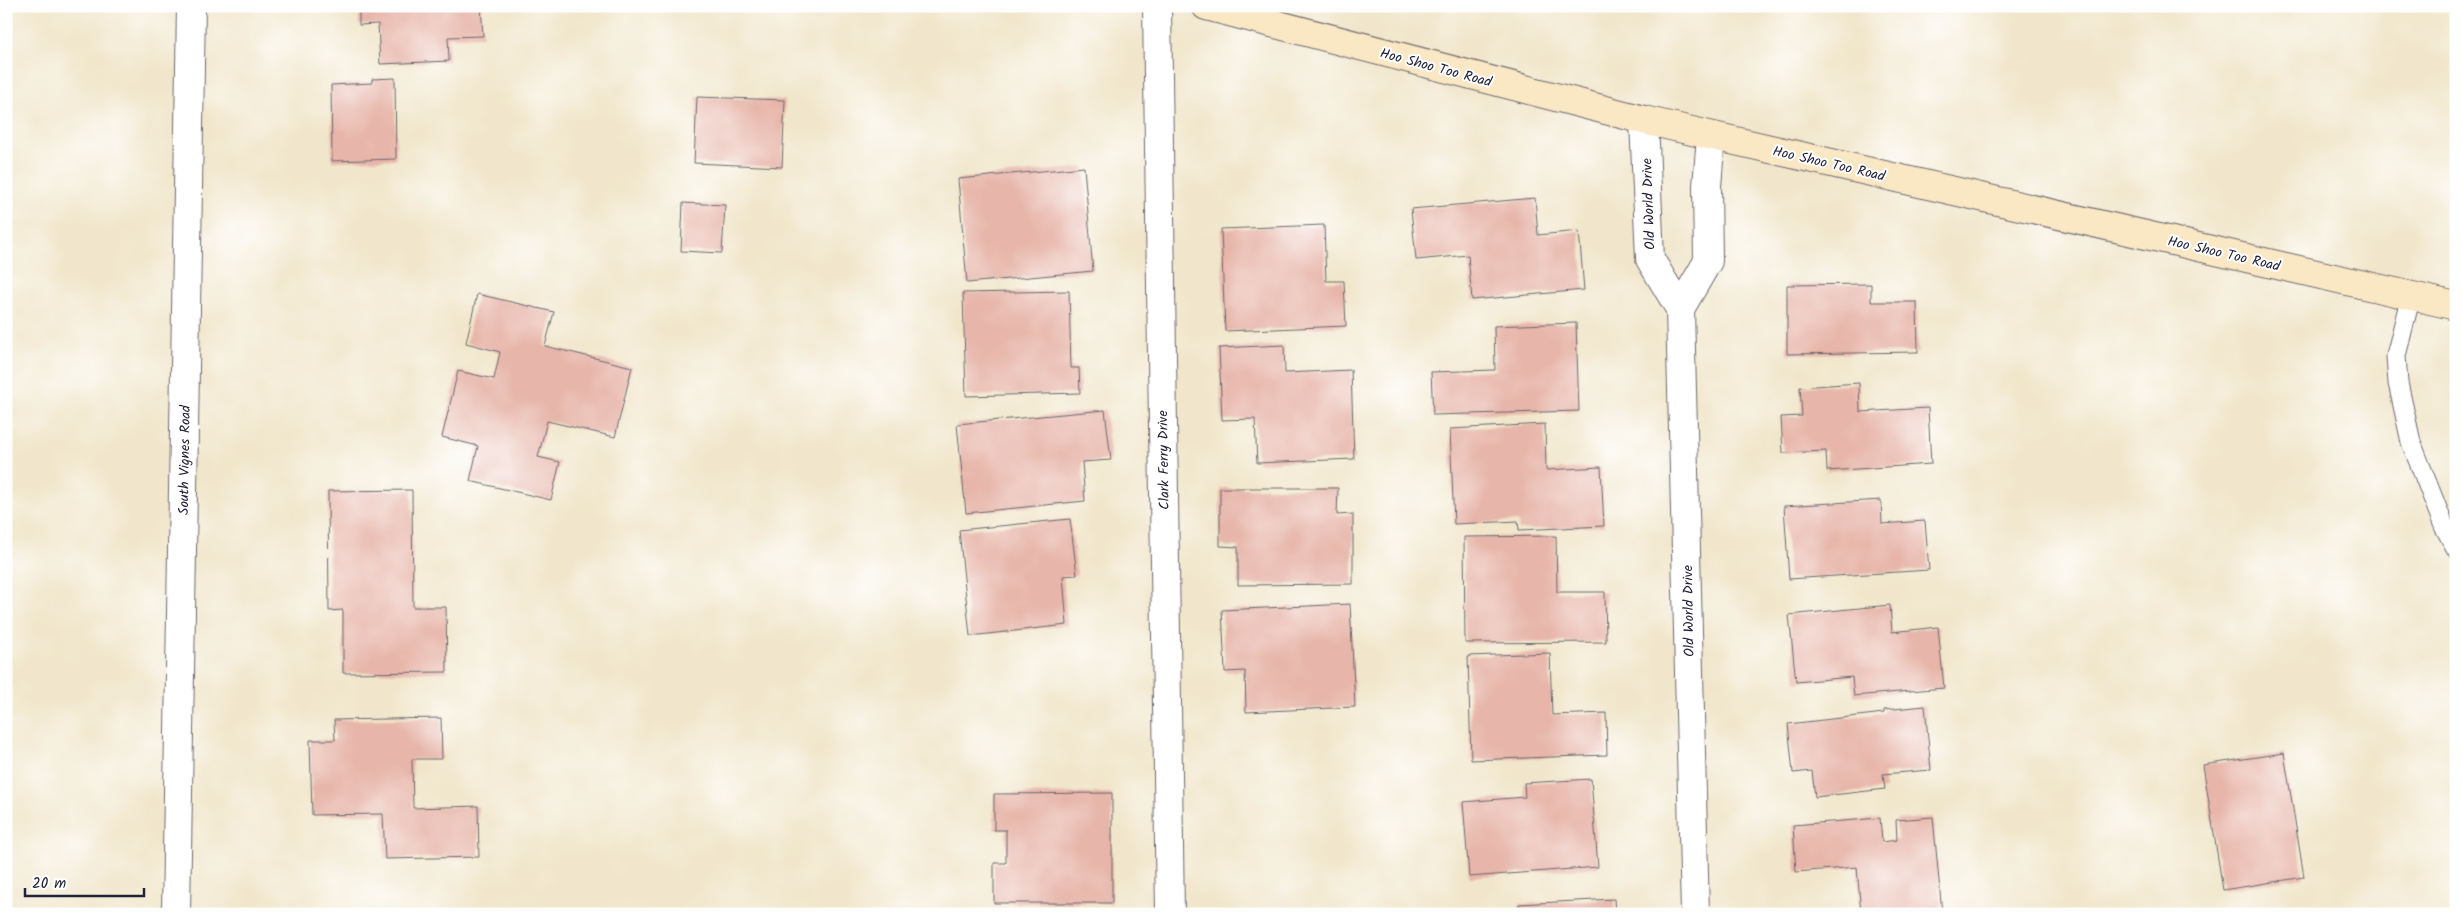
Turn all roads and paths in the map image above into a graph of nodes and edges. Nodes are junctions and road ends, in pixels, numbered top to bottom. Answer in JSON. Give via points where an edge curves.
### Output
{"nodes":[{"id":1,"x":191,"y":6,"type":"edge"},
{"id":2,"x":1156,"y":6,"type":"edge"},
{"id":3,"x":1206,"y":6,"type":"edge"},
{"id":4,"x":1644,"y":120,"type":"junction"},
{"id":5,"x":1711,"y":136,"type":"junction"},
{"id":6,"x":2411,"y":295,"type":"junction"},
{"id":7,"x":2456,"y":306,"type":"edge"},
{"id":8,"x":1680,"y":309,"type":"junction"},
{"id":9,"x":2456,"y":548,"type":"edge"},
{"id":10,"x":176,"y":914,"type":"edge"},
{"id":11,"x":1170,"y":914,"type":"edge"},
{"id":12,"x":1695,"y":914,"type":"edge"}],
"edges":[{"from":1,"to":10,"type":"street","name":"South Vignes Road"},
{"from":2,"to":11,"type":"street","name":"Clark Ferry Drive"},
{"from":3,"to":4,"type":"street","name":"Hoo Shoo Too Road"},
{"from":4,"to":5,"type":"street","name":"Hoo Shoo Too Road"},
{"from":4,"to":8,"type":"street","name":"Old World Drive","via":[[1650,259]]},
{"from":5,"to":6,"type":"street","name":"Hoo Shoo Too Road"},
{"from":5,"to":8,"type":"street","via":[[1707,186],[1708,262]]},
{"from":6,"to":7,"type":"street","name":"Hoo Shoo Too Road"},
{"from":6,"to":9,"type":"lane","via":[[2396,356],[2398,384],[2411,442]]},
{"from":8,"to":12,"type":"street","name":"Old World Drive"}]}
